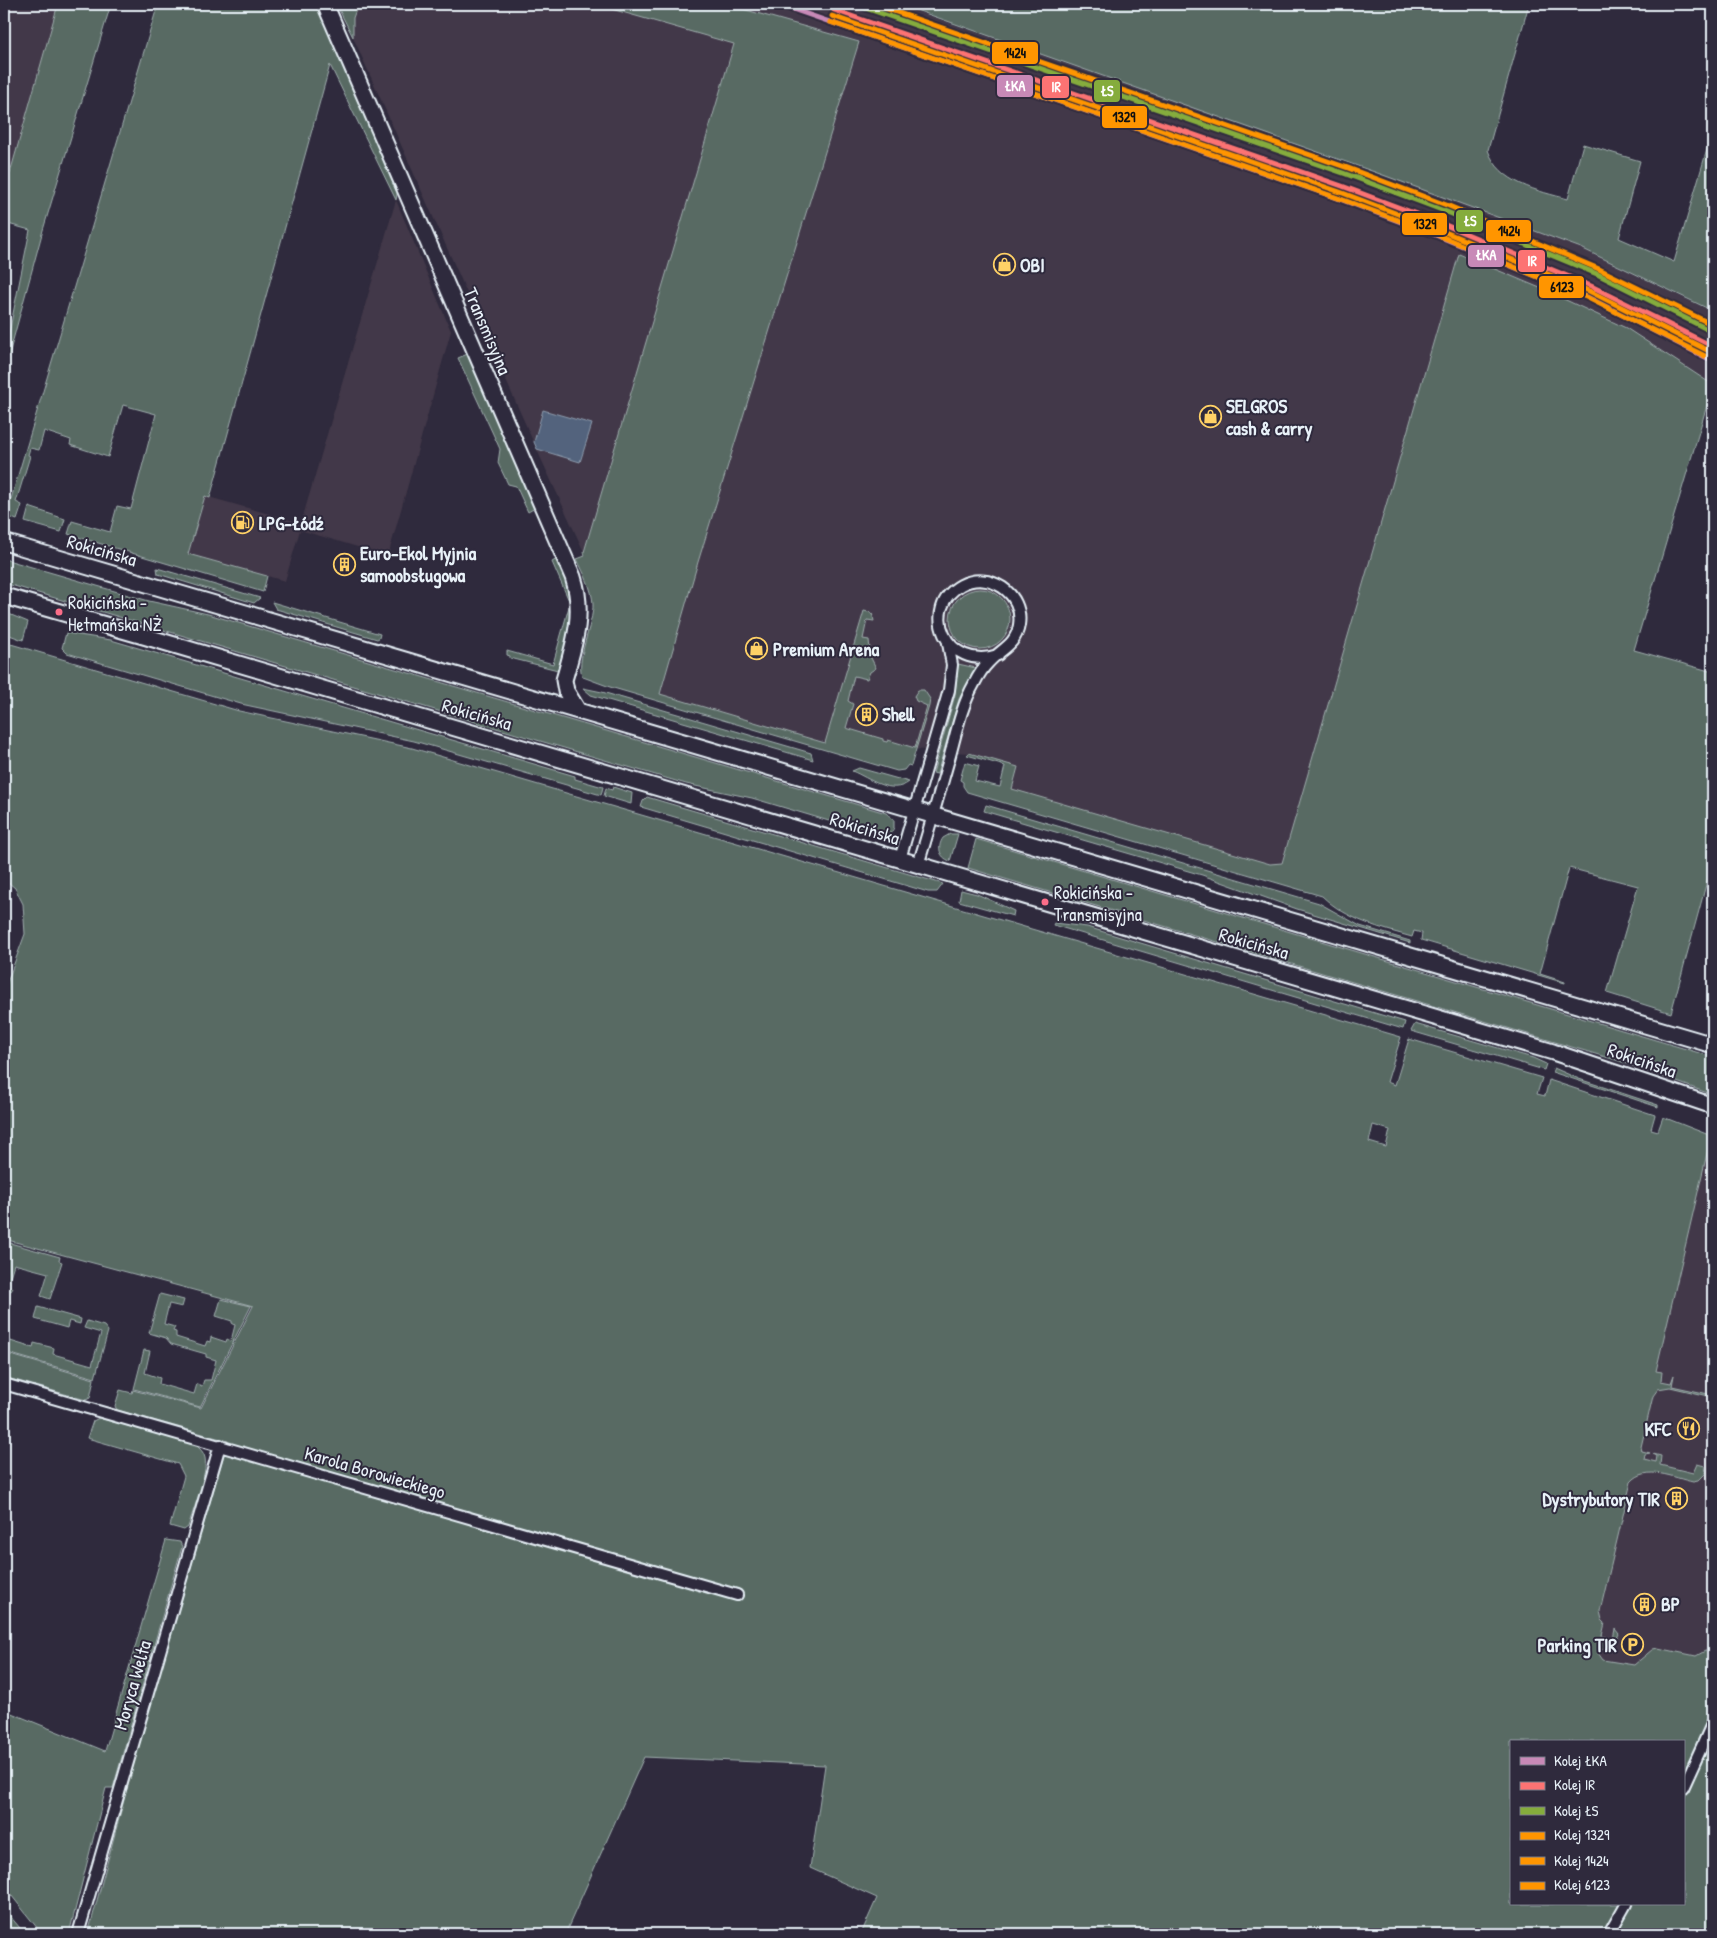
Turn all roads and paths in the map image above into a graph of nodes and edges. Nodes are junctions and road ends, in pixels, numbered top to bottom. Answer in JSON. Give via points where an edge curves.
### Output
{"nodes":[{"id":1,"x":325,"y":4,"type":"edge"},
{"id":2,"x":4,"y":542,"type":"edge"},
{"id":3,"x":4,"y":596,"type":"edge"},
{"id":4,"x":948,"y":642,"type":"junction"},
{"id":5,"x":998,"y":655,"type":"junction"},
{"id":6,"x":564,"y":680,"type":"junction"},
{"id":7,"x":531,"y":696,"type":"junction"},
{"id":8,"x":576,"y":709,"type":"junction"},
{"id":9,"x":915,"y":809,"type":"junction"},
{"id":10,"x":933,"y":814,"type":"junction"},
{"id":11,"x":900,"y":860,"type":"junction"},
{"id":12,"x":918,"y":865,"type":"junction"},
{"id":13,"x":1713,"y":1045,"type":"edge"},
{"id":14,"x":1713,"y":1106,"type":"edge"},
{"id":15,"x":4,"y":1384,"type":"edge"},
{"id":16,"x":220,"y":1445,"type":"junction"},
{"id":17,"x":736,"y":1595,"type":"dead end"},
{"id":18,"x":1713,"y":1722,"type":"edge"},
{"id":19,"x":1684,"y":1786,"type":"edge"},
{"id":20,"x":1625,"y":1906,"type":"edge"},
{"id":21,"x":78,"y":1934,"type":"edge"},
{"id":22,"x":1609,"y":1934,"type":"edge"}],
"edges":[{"from":1,"to":6,"type":"main road","name":"Transmisyjna","via":[[573,577],[579,597],[579,622]]},
{"from":2,"to":7,"type":"main road","name":"Rokicińska"},
{"from":3,"to":11,"type":"main road","name":"Rokicińska"},
{"from":4,"to":5,"type":"street","via":[[970,658]]},
{"from":4,"to":5,"type":"street","via":[[942,630],[941,617],[947,598],[966,582],[991,581],[1012,595],[1020,618],[1014,640]]},
{"from":4,"to":9,"type":"street","via":[[952,665],[949,690]]},
{"from":5,"to":10,"type":"street","via":[[982,670],[968,697]]},
{"from":6,"to":7,"type":"main road","via":[[549,691]]},
{"from":6,"to":8,"type":"main road"},
{"from":7,"to":8,"type":"main road","name":"Rokicińska"},
{"from":8,"to":9,"type":"main road","name":"Rokicińska"},
{"from":9,"to":10,"type":"main road","name":"Rokicińska"},
{"from":9,"to":11,"type":"street"},
{"from":10,"to":12,"type":"street"},
{"from":10,"to":13,"type":"main road","name":"Rokicińska"},
{"from":11,"to":12,"type":"main road","name":"Rokicińska"},
{"from":12,"to":14,"type":"main road","name":"Rokicińska","via":[[1553,1052]]},
{"from":15,"to":16,"type":"street","name":"Karola Borowieckiego"},
{"from":16,"to":17,"type":"street","name":"Karola Borowieckiego"},
{"from":16,"to":21,"type":"street","name":"Moryca Welta"},
{"from":18,"to":19,"type":"street"},
{"from":20,"to":22,"type":"street"}]}
